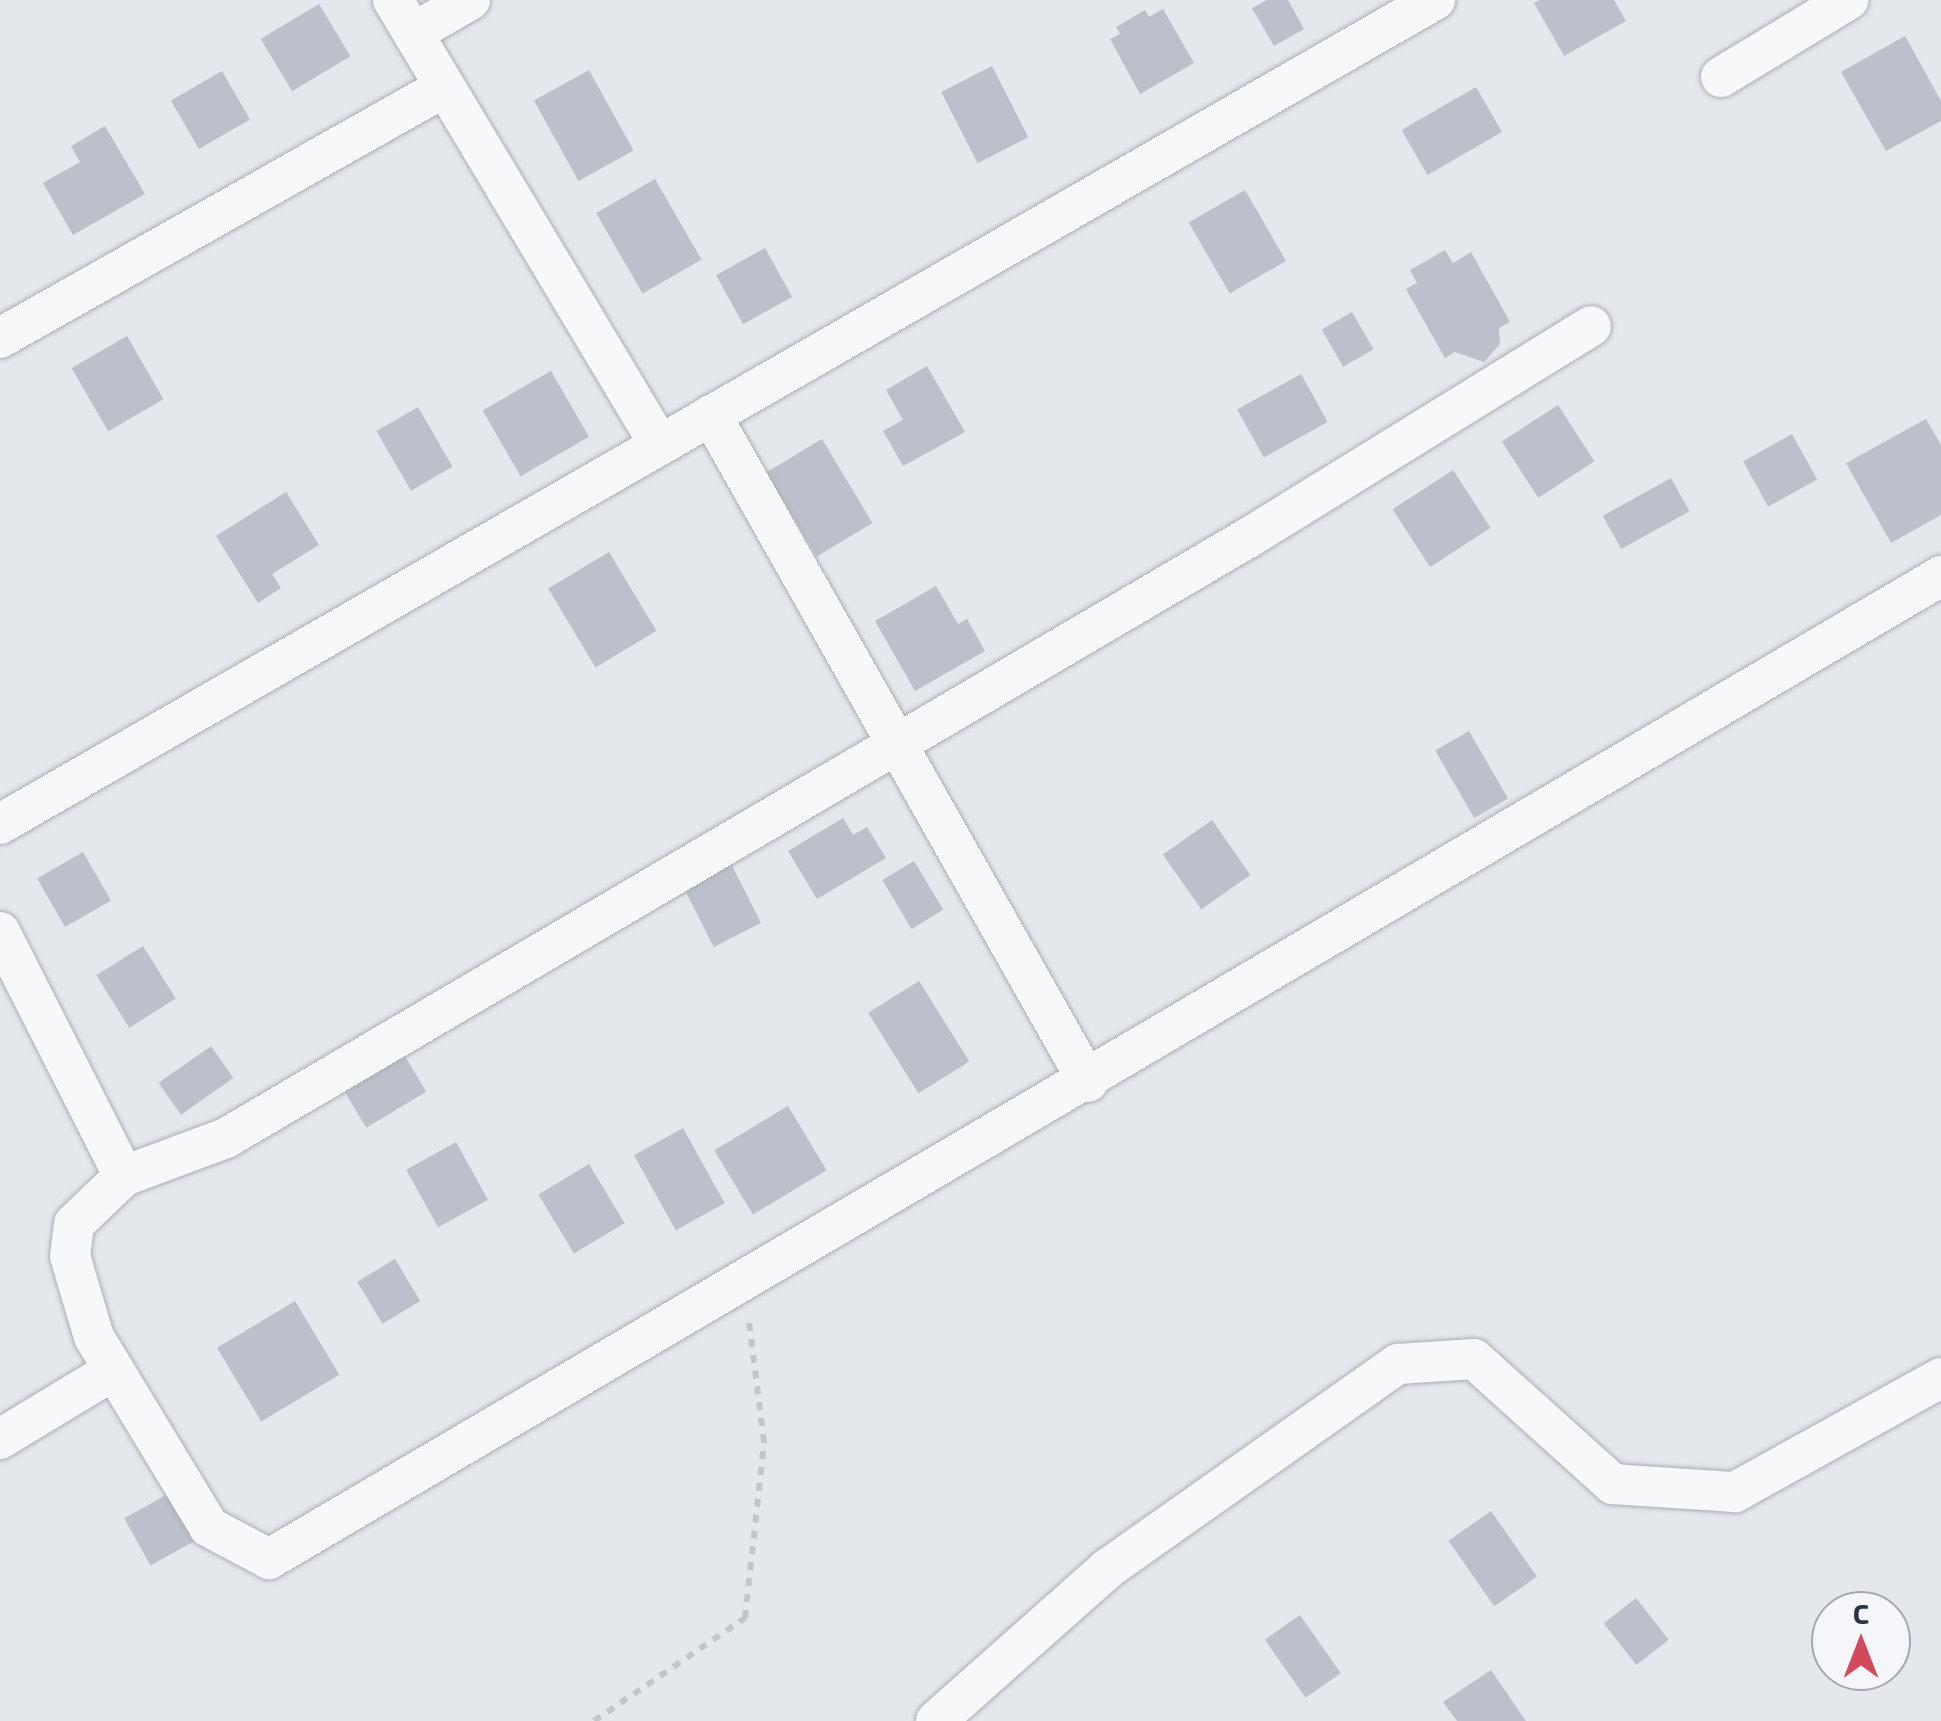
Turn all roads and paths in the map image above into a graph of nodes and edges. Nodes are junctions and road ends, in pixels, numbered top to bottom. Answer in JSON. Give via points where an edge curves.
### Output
{"nodes":[{"id":1,"x":470,"y":0,"type":"edge"},
{"id":2,"x":1435,"y":0,"type":"edge"},
{"id":3,"x":1848,"y":0,"type":"edge"},
{"id":4,"x":403,"y":17,"type":"edge"},
{"id":5,"x":1721,"y":77,"type":"dead end"},
{"id":6,"x":443,"y":88,"type":"junction"},
{"id":7,"x":1590,"y":326,"type":"dead end"},
{"id":8,"x":0,"y":338,"type":"edge"},
{"id":9,"x":711,"y":415,"type":"junction"},
{"id":10,"x":658,"y":442,"type":"junction"},
{"id":11,"x":1941,"y":576,"type":"edge"},
{"id":12,"x":897,"y":744,"type":"junction"},
{"id":13,"x":0,"y":824,"type":"edge"},
{"id":14,"x":0,"y":932,"type":"edge"},
{"id":15,"x":1088,"y":1082,"type":"junction"},
{"id":16,"x":124,"y":1176,"type":"junction"},
{"id":17,"x":743,"y":1286,"type":"junction"},
{"id":18,"x":114,"y":1370,"type":"junction"},
{"id":19,"x":1941,"y":1378,"type":"edge"},
{"id":20,"x":0,"y":1439,"type":"edge"},
{"id":21,"x":594,"y":1721,"type":"edge"},
{"id":22,"x":936,"y":1721,"type":"edge"}],
"edges":[{"from":1,"to":4,"type":"street"},
{"from":2,"to":9,"type":"street"},
{"from":3,"to":5,"type":"street"},
{"from":4,"to":6,"type":"street"},
{"from":6,"to":8,"type":"street"},
{"from":6,"to":10,"type":"street"},
{"from":7,"to":12,"type":"street"},
{"from":9,"to":10,"type":"street"},
{"from":9,"to":12,"type":"street"},
{"from":10,"to":13,"type":"street"},
{"from":11,"to":15,"type":"street"},
{"from":12,"to":15,"type":"street"},
{"from":12,"to":16,"type":"street","via":[[226,1138]]},
{"from":14,"to":16,"type":"street"},
{"from":15,"to":17,"type":"street"},
{"from":16,"to":18,"type":"street","via":[[74,1224],[70,1256],[94,1337]]},
{"from":17,"to":18,"type":"street","via":[[269,1559],[208,1527]]},
{"from":17,"to":21,"type":"path","via":[[764,1442],[744,1618]]},
{"from":18,"to":20,"type":"street"},
{"from":19,"to":22,"type":"street","via":[[1736,1492],[1614,1484],[1474,1359],[1398,1364],[1107,1569]]}]}
